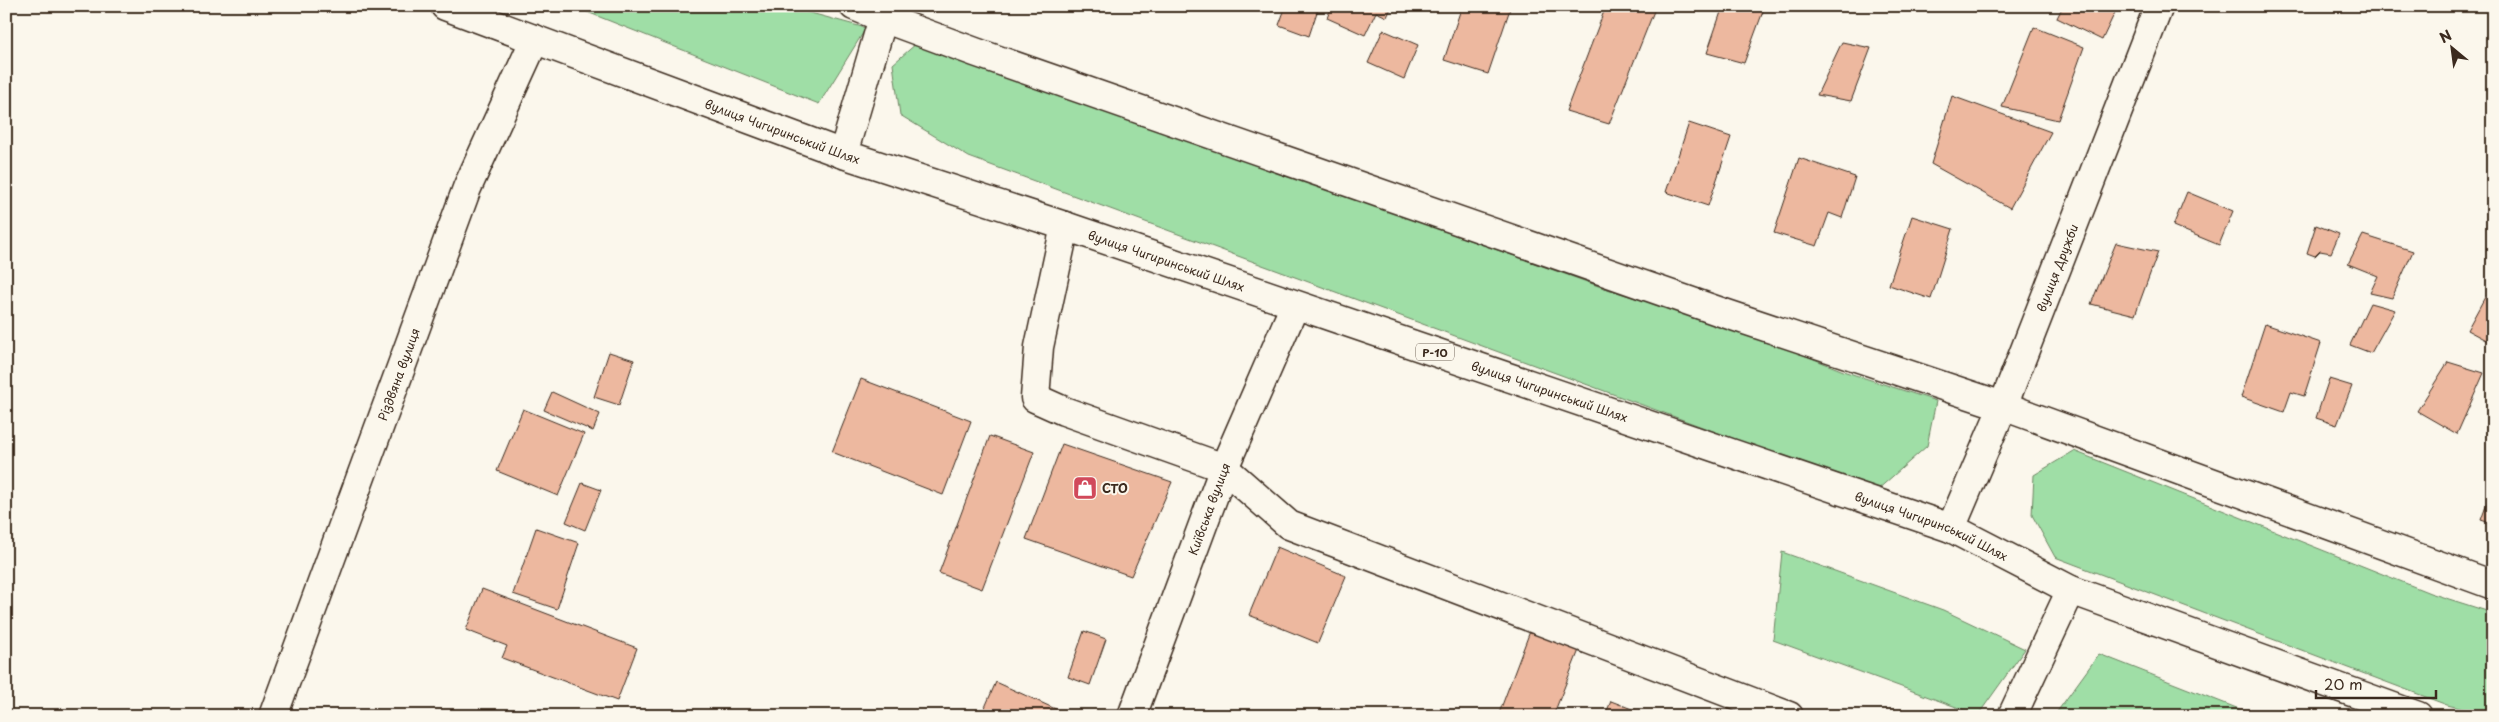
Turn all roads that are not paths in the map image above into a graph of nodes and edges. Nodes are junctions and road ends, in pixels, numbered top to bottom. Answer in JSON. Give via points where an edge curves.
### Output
{"nodes":[{"id":1,"x":445,"y":6,"type":"edge"},
{"id":2,"x":854,"y":6,"type":"edge"},
{"id":3,"x":2160,"y":6,"type":"edge"},
{"id":4,"x":882,"y":12,"type":"edge"},
{"id":5,"x":535,"y":39,"type":"junction"},
{"id":6,"x":843,"y":154,"type":"junction"},
{"id":7,"x":1065,"y":226,"type":"junction"},
{"id":8,"x":1295,"y":304,"type":"junction"},
{"id":9,"x":2003,"y":406,"type":"junction"},
{"id":10,"x":1224,"y":468,"type":"junction"},
{"id":11,"x":1951,"y":528,"type":"junction"},
{"id":12,"x":2493,"y":586,"type":"edge"},
{"id":13,"x":2071,"y":590,"type":"junction"},
{"id":14,"x":273,"y":716,"type":"edge"},
{"id":15,"x":1132,"y":716,"type":"edge"},
{"id":16,"x":1789,"y":716,"type":"edge"},
{"id":17,"x":2012,"y":716,"type":"edge"},
{"id":18,"x":2418,"y":716,"type":"edge"}],
"edges":[{"from":1,"to":5,"type":"street","name":"вулиця Чигиринський Шлях","number":"Р-10"},
{"from":2,"to":4,"type":"street"},
{"from":3,"to":9,"type":"street","name":"вулиця Дружби"},
{"from":4,"to":6,"type":"street"},
{"from":4,"to":9,"type":"street","via":[[1718,311]]},
{"from":5,"to":6,"type":"street","name":"вулиця Чигиринський Шлях","number":"Р-10"},
{"from":5,"to":14,"type":"street","name":"Різдвяна вулиця","via":[[467,188]]},
{"from":6,"to":7,"type":"street","name":"вулиця Чигиринський Шлях","number":"Р-10"},
{"from":7,"to":8,"type":"street","name":"вулиця Чигиринський Шлях","number":"Р-10"},
{"from":7,"to":10,"type":"street","via":[[1039,347],[1035,398]]},
{"from":8,"to":10,"type":"street","name":"Київська вулиця"},
{"from":8,"to":11,"type":"street","name":"вулиця Чигиринський Шлях","number":"Р-10"},
{"from":9,"to":11,"type":"street","name":"вулиця Дружби"},
{"from":9,"to":12,"type":"street"},
{"from":10,"to":15,"type":"street","name":"Київська вулиця"},
{"from":10,"to":16,"type":"street","via":[[1289,525]]},
{"from":11,"to":13,"type":"street","name":"вулиця Чигиринський Шлях","number":"Р-10"},
{"from":13,"to":17,"type":"street"},
{"from":13,"to":18,"type":"street","name":"вулиця Чигиринський Шлях","number":"Р-10"}]}
